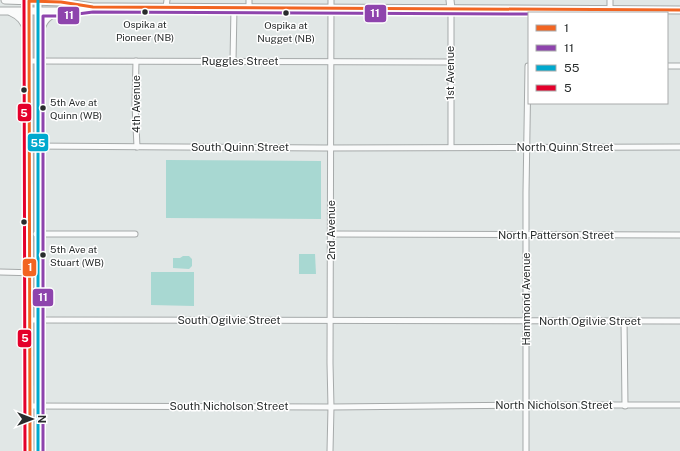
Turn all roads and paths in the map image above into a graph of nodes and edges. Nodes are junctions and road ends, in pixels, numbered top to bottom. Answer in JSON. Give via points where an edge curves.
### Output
{"nodes":[{"id":1,"x":5,"y":0,"type":"edge"},
{"id":2,"x":9,"y":0,"type":"edge"},
{"id":3,"x":249,"y":0,"type":"edge"},
{"id":4,"x":331,"y":0,"type":"edge"},
{"id":5,"x":450,"y":0,"type":"edge"},
{"id":6,"x":610,"y":0,"type":"edge"},
{"id":7,"x":29,"y":1,"type":"edge"},
{"id":8,"x":38,"y":1,"type":"edge"},
{"id":9,"x":57,"y":1,"type":"edge"},
{"id":10,"x":167,"y":4,"type":"edge"},
{"id":11,"x":93,"y":7,"type":"junction"},
{"id":12,"x":234,"y":8,"type":"junction"},
{"id":13,"x":249,"y":8,"type":"junction"},
{"id":14,"x":331,"y":8,"type":"junction"},
{"id":15,"x":450,"y":9,"type":"junction"},
{"id":16,"x":610,"y":10,"type":"junction"},
{"id":17,"x":680,"y":10,"type":"edge"},
{"id":18,"x":0,"y":11,"type":"edge"},
{"id":19,"x":9,"y":11,"type":"junction"},
{"id":20,"x":29,"y":11,"type":"junction"},
{"id":21,"x":38,"y":11,"type":"junction"},
{"id":22,"x":59,"y":11,"type":"junction"},
{"id":23,"x":38,"y":36,"type":"junction"},
{"id":24,"x":29,"y":37,"type":"junction"},
{"id":25,"x":30,"y":60,"type":"junction"},
{"id":26,"x":38,"y":61,"type":"junction"},
{"id":27,"x":136,"y":61,"type":"junction"},
{"id":28,"x":233,"y":61,"type":"junction"},
{"id":29,"x":331,"y":61,"type":"junction"},
{"id":30,"x":450,"y":62,"type":"junction"},
{"id":31,"x":528,"y":66,"type":"edge"},
{"id":32,"x":668,"y":66,"type":"edge"},
{"id":33,"x":680,"y":66,"type":"edge"},
{"id":34,"x":29,"y":146,"type":"junction"},
{"id":35,"x":38,"y":146,"type":"junction"},
{"id":36,"x":137,"y":147,"type":"junction"},
{"id":37,"x":451,"y":147,"type":"junction"},
{"id":38,"x":527,"y":147,"type":"junction"},
{"id":39,"x":680,"y":147,"type":"edge"},
{"id":40,"x":331,"y":148,"type":"junction"},
{"id":41,"x":34,"y":234,"type":"junction"},
{"id":42,"x":135,"y":234,"type":"dead end"},
{"id":43,"x":331,"y":234,"type":"junction"},
{"id":44,"x":526,"y":234,"type":"junction"},
{"id":45,"x":680,"y":235,"type":"edge"},
{"id":46,"x":0,"y":272,"type":"edge"},
{"id":47,"x":30,"y":273,"type":"junction"},
{"id":48,"x":38,"y":273,"type":"junction"},
{"id":49,"x":34,"y":320,"type":"junction"},
{"id":50,"x":330,"y":320,"type":"junction"},
{"id":51,"x":429,"y":320,"type":"joint"},
{"id":52,"x":526,"y":320,"type":"junction"},
{"id":53,"x":624,"y":321,"type":"junction"},
{"id":54,"x":680,"y":321,"type":"edge"},
{"id":55,"x":526,"y":405,"type":"junction"},
{"id":56,"x":680,"y":405,"type":"edge"},
{"id":57,"x":34,"y":406,"type":"junction"},
{"id":58,"x":331,"y":406,"type":"junction"},
{"id":59,"x":428,"y":406,"type":"joint"},
{"id":60,"x":625,"y":406,"type":"junction"},
{"id":61,"x":30,"y":451,"type":"edge"},
{"id":62,"x":38,"y":451,"type":"edge"},
{"id":63,"x":330,"y":451,"type":"edge"},
{"id":64,"x":526,"y":451,"type":"edge"}],
"edges":[{"from":1,"to":2,"type":"main road"},
{"from":2,"to":7,"type":"main road"},
{"from":3,"to":13,"type":"street"},
{"from":4,"to":14,"type":"street","name":"2nd Avenue"},
{"from":5,"to":15,"type":"main road","name":"1st Avenue"},
{"from":6,"to":16,"type":"street"},
{"from":7,"to":8,"type":"main road"},
{"from":7,"to":20,"type":"main road"},
{"from":8,"to":9,"type":"main road"},
{"from":8,"to":21,"type":"main road"},
{"from":9,"to":11,"type":"main road"},
{"from":10,"to":11,"type":"main road"},
{"from":10,"to":12,"type":"main road"},
{"from":11,"to":22,"type":"main road"},
{"from":12,"to":13,"type":"main road"},
{"from":12,"to":28,"type":"street"},
{"from":13,"to":14,"type":"main road"},
{"from":14,"to":15,"type":"main road"},
{"from":14,"to":29,"type":"street","name":"2nd Avenue"},
{"from":15,"to":16,"type":"main road"},
{"from":15,"to":30,"type":"street","name":"1st Avenue"},
{"from":16,"to":17,"type":"main road"},
{"from":18,"to":19,"type":"main road"},
{"from":19,"to":20,"type":"main road"},
{"from":19,"to":24,"type":"main road","via":[[23,20]]},
{"from":20,"to":21,"type":"main road"},
{"from":20,"to":24,"type":"main road"},
{"from":21,"to":22,"type":"main road"},
{"from":21,"to":23,"type":"main road"},
{"from":22,"to":23,"type":"main road","via":[[46,19]]},
{"from":23,"to":26,"type":"main road"},
{"from":24,"to":25,"type":"main road"},
{"from":25,"to":26,"type":"street","name":"Ruggles Street"},
{"from":25,"to":34,"type":"main road"},
{"from":26,"to":27,"type":"street","name":"Ruggles Street"},
{"from":26,"to":35,"type":"main road"},
{"from":27,"to":28,"type":"street","name":"Ruggles Street"},
{"from":27,"to":36,"type":"street","name":"4th Avenue"},
{"from":28,"to":29,"type":"street","name":"Ruggles Street"},
{"from":29,"to":30,"type":"street","name":"Ruggles Street"},
{"from":29,"to":40,"type":"street","name":"2nd Avenue"},
{"from":30,"to":37,"type":"street","name":"1st Avenue"},
{"from":31,"to":38,"type":"street","name":"Hammond Avenue"},
{"from":32,"to":33,"type":"street"},
{"from":34,"to":35,"type":"street","name":"South Quinn Street"},
{"from":34,"to":41,"type":"main road"},
{"from":35,"to":36,"type":"street","name":"South Quinn Street"},
{"from":35,"to":41,"type":"main road"},
{"from":36,"to":40,"type":"street","name":"South Quinn Street"},
{"from":37,"to":38,"type":"street","name":"North Quinn Street"},
{"from":37,"to":40,"type":"street","name":"South Quinn Street"},
{"from":38,"to":39,"type":"street","name":"North Quinn Street"},
{"from":38,"to":44,"type":"street","name":"Hammond Avenue"},
{"from":40,"to":43,"type":"street","name":"2nd Avenue"},
{"from":41,"to":42,"type":"street"},
{"from":41,"to":47,"type":"main road"},
{"from":41,"to":48,"type":"main road"},
{"from":43,"to":44,"type":"street","name":"North Patterson Street"},
{"from":43,"to":50,"type":"street","name":"2nd Avenue"},
{"from":44,"to":45,"type":"street","name":"North Patterson Street"},
{"from":44,"to":52,"type":"street","name":"Hammond Avenue"},
{"from":46,"to":47,"type":"street"},
{"from":47,"to":48,"type":"street"},
{"from":47,"to":49,"type":"main road"},
{"from":48,"to":49,"type":"main road"},
{"from":49,"to":50,"type":"street","name":"South Ogilvie Street"},
{"from":49,"to":57,"type":"main road"},
{"from":50,"to":51,"type":"street","name":"South Ogilvie Street"},
{"from":50,"to":58,"type":"street","name":"2nd Avenue"},
{"from":51,"to":52,"type":"street","name":"North Ogilvie Street"},
{"from":52,"to":53,"type":"street","name":"North Ogilvie Street"},
{"from":52,"to":55,"type":"street","name":"Hammond Avenue"},
{"from":53,"to":54,"type":"street","name":"North Ogilvie Street"},
{"from":53,"to":60,"type":"street"},
{"from":55,"to":59,"type":"street","name":"North Nicholson Street"},
{"from":55,"to":60,"type":"street","name":"North Nicholson Street"},
{"from":55,"to":64,"type":"street","name":"Hammond Avenue"},
{"from":56,"to":60,"type":"street","name":"North Nicholson Street"},
{"from":57,"to":58,"type":"street","name":"South Nicholson Street"},
{"from":57,"to":61,"type":"main road"},
{"from":57,"to":62,"type":"main road"},
{"from":58,"to":59,"type":"street","name":"South Nicholson Street"},
{"from":58,"to":63,"type":"street","name":"2nd Avenue"}]}
